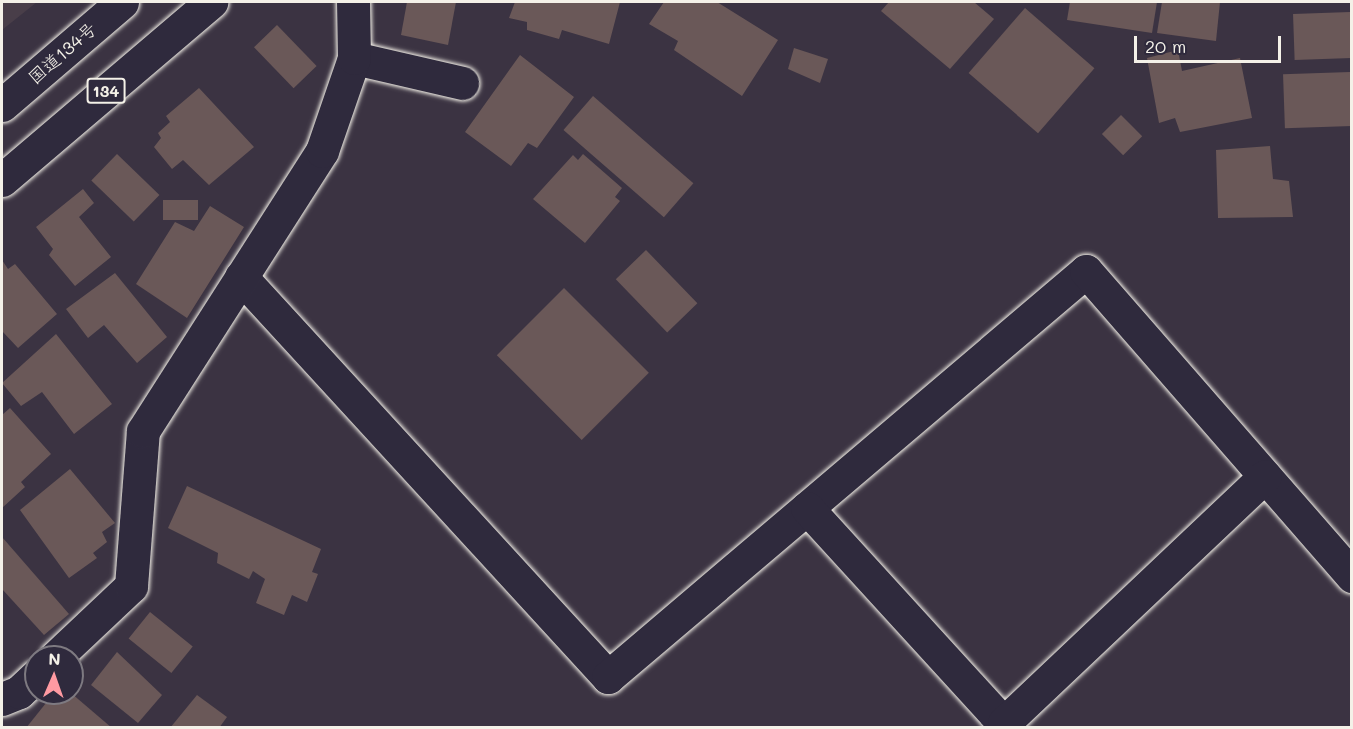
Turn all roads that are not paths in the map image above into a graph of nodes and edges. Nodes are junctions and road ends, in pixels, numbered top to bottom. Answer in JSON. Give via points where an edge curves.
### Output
{"nodes":[{"id":1,"x":122,"y":2,"type":"edge"},
{"id":2,"x":211,"y":2,"type":"edge"},
{"id":3,"x":353,"y":2,"type":"edge"},
{"id":4,"x":354,"y":58,"type":"junction"},
{"id":5,"x":462,"y":82,"type":"dead end"},
{"id":6,"x":2,"y":105,"type":"edge"},
{"id":7,"x":2,"y":180,"type":"edge"},
{"id":8,"x":241,"y":277,"type":"junction"},
{"id":9,"x":1265,"y":476,"type":"junction"},
{"id":10,"x":807,"y":508,"type":"junction"},
{"id":11,"x":1352,"y":576,"type":"edge"},
{"id":12,"x":69,"y":645,"type":"edge"},
{"id":13,"x":24,"y":687,"type":"edge"},
{"id":14,"x":2,"y":699,"type":"edge"},
{"id":15,"x":1006,"y":725,"type":"edge"}],
"edges":[{"from":1,"to":6,"type":"main road","name":"国道134号"},
{"from":2,"to":7,"type":"main road","number":"134"},
{"from":3,"to":4,"type":"main road"},
{"from":4,"to":5,"type":"main road"},
{"from":4,"to":8,"type":"main road","via":[[322,151]]},
{"from":8,"to":10,"type":"main road","via":[[608,677]]},
{"from":8,"to":12,"type":"main road","via":[[143,431],[131,586]]},
{"from":9,"to":10,"type":"main road","via":[[1086,271]]},
{"from":9,"to":11,"type":"main road"},
{"from":9,"to":15,"type":"main road"},
{"from":10,"to":15,"type":"main road"},
{"from":13,"to":14,"type":"main road"}]}
